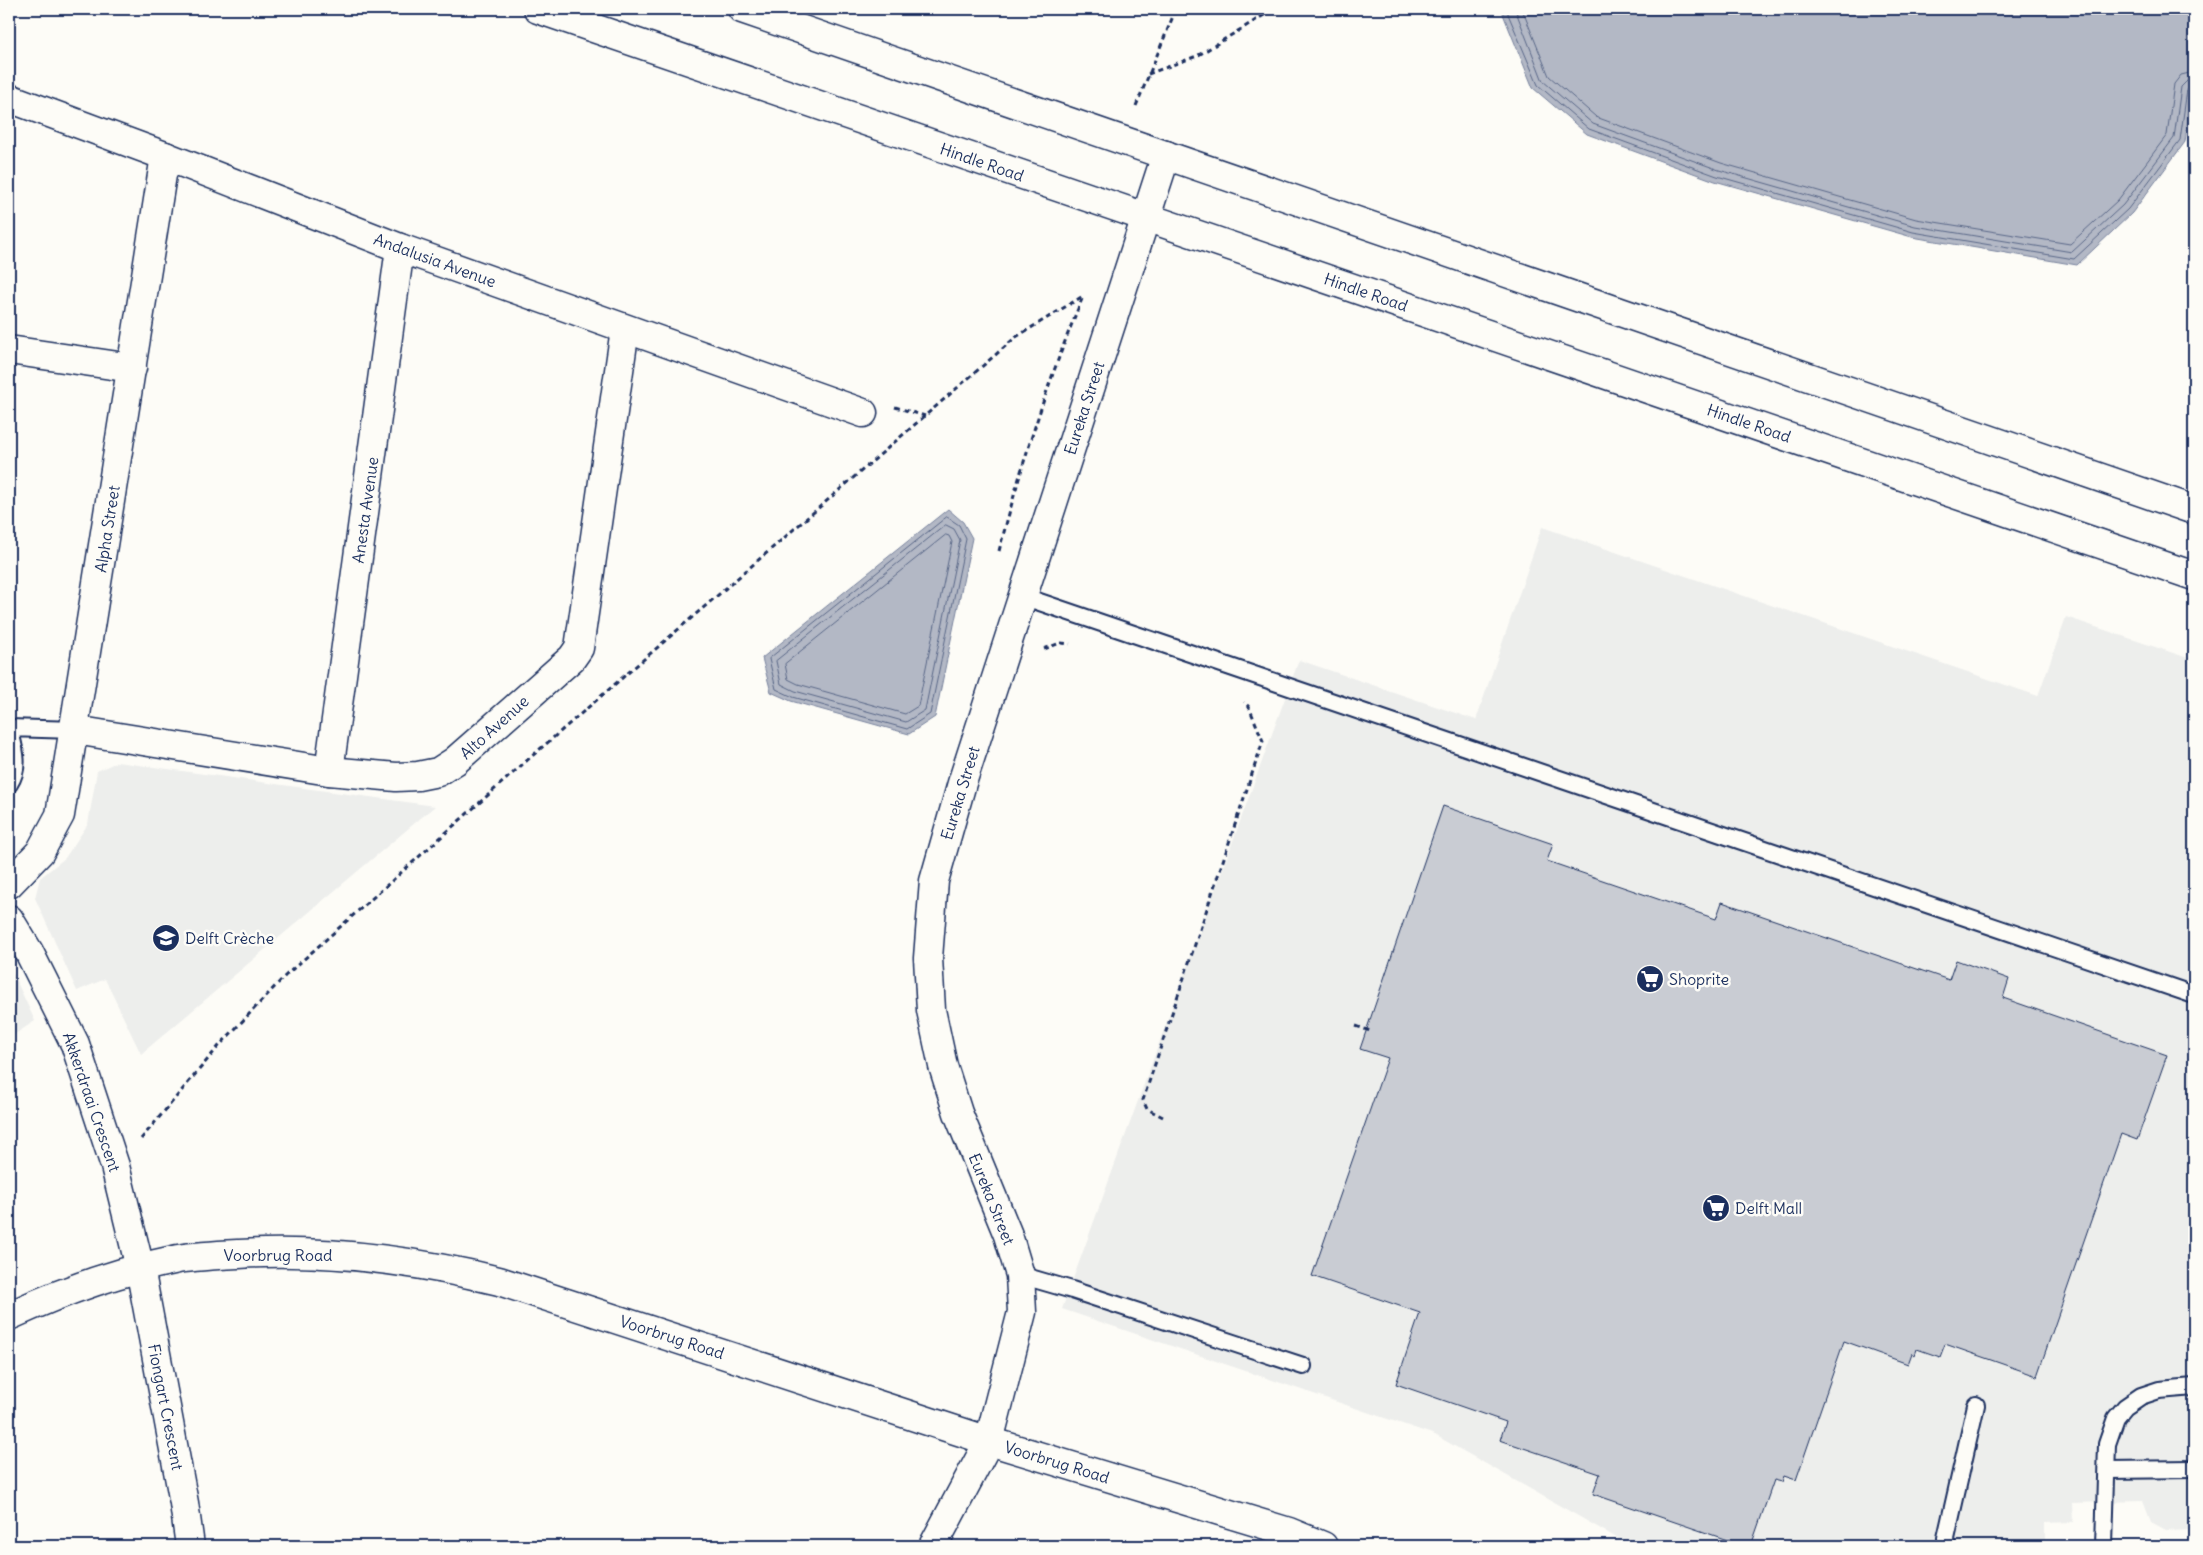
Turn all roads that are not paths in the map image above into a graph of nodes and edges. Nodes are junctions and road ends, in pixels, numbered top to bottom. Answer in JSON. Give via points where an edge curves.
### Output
{"nodes":[{"id":1,"x":538,"y":9,"type":"edge"},
{"id":2,"x":742,"y":9,"type":"edge"},
{"id":3,"x":9,"y":98,"type":"edge"},
{"id":4,"x":1166,"y":155,"type":"junction"},
{"id":5,"x":165,"y":156,"type":"junction"},
{"id":6,"x":1146,"y":217,"type":"junction"},
{"id":7,"x":400,"y":248,"type":"junction"},
{"id":8,"x":625,"y":328,"type":"junction"},
{"id":9,"x":9,"y":350,"type":"edge"},
{"id":10,"x":132,"y":368,"type":"junction"},
{"id":11,"x":864,"y":413,"type":"dead end"},
{"id":12,"x":2194,"y":510,"type":"edge"},
{"id":13,"x":2194,"y":576,"type":"edge"},
{"id":14,"x":1022,"y":596,"type":"junction"},
{"id":15,"x":75,"y":730,"type":"junction"},
{"id":16,"x":330,"y":772,"type":"junction"},
{"id":17,"x":9,"y":784,"type":"edge"},
{"id":18,"x":9,"y":884,"type":"edge"},
{"id":19,"x":9,"y":919,"type":"edge"},
{"id":20,"x":2194,"y":995,"type":"edge"},
{"id":21,"x":140,"y":1268,"type":"junction"},
{"id":22,"x":1020,"y":1275,"type":"junction"},
{"id":23,"x":9,"y":1316,"type":"edge"},
{"id":24,"x":1303,"y":1366,"type":"dead end"},
{"id":25,"x":2194,"y":1387,"type":"edge"},
{"id":26,"x":1976,"y":1405,"type":"dead end"},
{"id":27,"x":989,"y":1441,"type":"junction"},
{"id":28,"x":2194,"y":1469,"type":"edge"},
{"id":29,"x":2107,"y":1470,"type":"junction"},
{"id":30,"x":190,"y":1546,"type":"edge"},
{"id":31,"x":933,"y":1546,"type":"edge"},
{"id":32,"x":1323,"y":1546,"type":"edge"},
{"id":33,"x":1948,"y":1546,"type":"edge"},
{"id":34,"x":2104,"y":1546,"type":"edge"}],
"edges":[{"from":1,"to":6,"type":"street","name":"Hindle Road"},
{"from":2,"to":4,"type":"street"},
{"from":3,"to":5,"type":"street","name":"Andalusia Avenue"},
{"from":4,"to":6,"type":"street","name":"Eureka Street"},
{"from":4,"to":12,"type":"street"},
{"from":5,"to":7,"type":"street","name":"Andalusia Avenue"},
{"from":5,"to":10,"type":"street","name":"Alpha Street"},
{"from":6,"to":13,"type":"street","name":"Hindle Road"},
{"from":6,"to":14,"type":"street","name":"Eureka Street"},
{"from":7,"to":8,"type":"street","name":"Andalusia Avenue"},
{"from":7,"to":16,"type":"street","name":"Anesta Avenue"},
{"from":8,"to":11,"type":"street","name":"Andalusia Avenue"},
{"from":8,"to":16,"type":"street","name":"Alto Avenue","via":[[579,648],[572,658],[455,762],[438,772],[396,777]]},
{"from":9,"to":10,"type":"street"},
{"from":10,"to":15,"type":"street","name":"Alpha Street"},
{"from":14,"to":20,"type":"lane"},
{"from":14,"to":22,"type":"street","name":"Eureka Street","via":[[934,882],[928,958],[931,1010],[943,1066],[958,1113],[1008,1235]]},
{"from":15,"to":16,"type":"street","name":"Alto Avenue"},
{"from":15,"to":17,"type":"lane","via":[[9,728],[16,766]]},
{"from":15,"to":18,"type":"street","name":"Alpha Street","via":[[60,815],[40,852]]},
{"from":19,"to":21,"type":"street","name":"Akkerdraai Crescent","via":[[75,1044],[115,1166]]},
{"from":21,"to":23,"type":"street","name":"Voorbrug Road","via":[[84,1285]]},
{"from":21,"to":27,"type":"street","name":"Voorbrug Road","via":[[180,1259],[293,1253],[379,1258],[443,1268],[499,1281]]},
{"from":21,"to":30,"type":"street","name":"Fiongart Crescent"},
{"from":22,"to":24,"type":"lane"},
{"from":22,"to":27,"type":"street","name":"Eureka Street","via":[[1022,1312]]},
{"from":25,"to":29,"type":"lane","via":[[2159,1390],[2141,1396],[2125,1407],[2110,1431]]},
{"from":26,"to":33,"type":"lane","via":[[1946,1538]]},
{"from":27,"to":31,"type":"street","name":"Eureka Street"},
{"from":27,"to":32,"type":"street","name":"Voorbrug Road","via":[[1289,1532]]},
{"from":28,"to":29,"type":"lane"},
{"from":29,"to":34,"type":"lane"}]}
